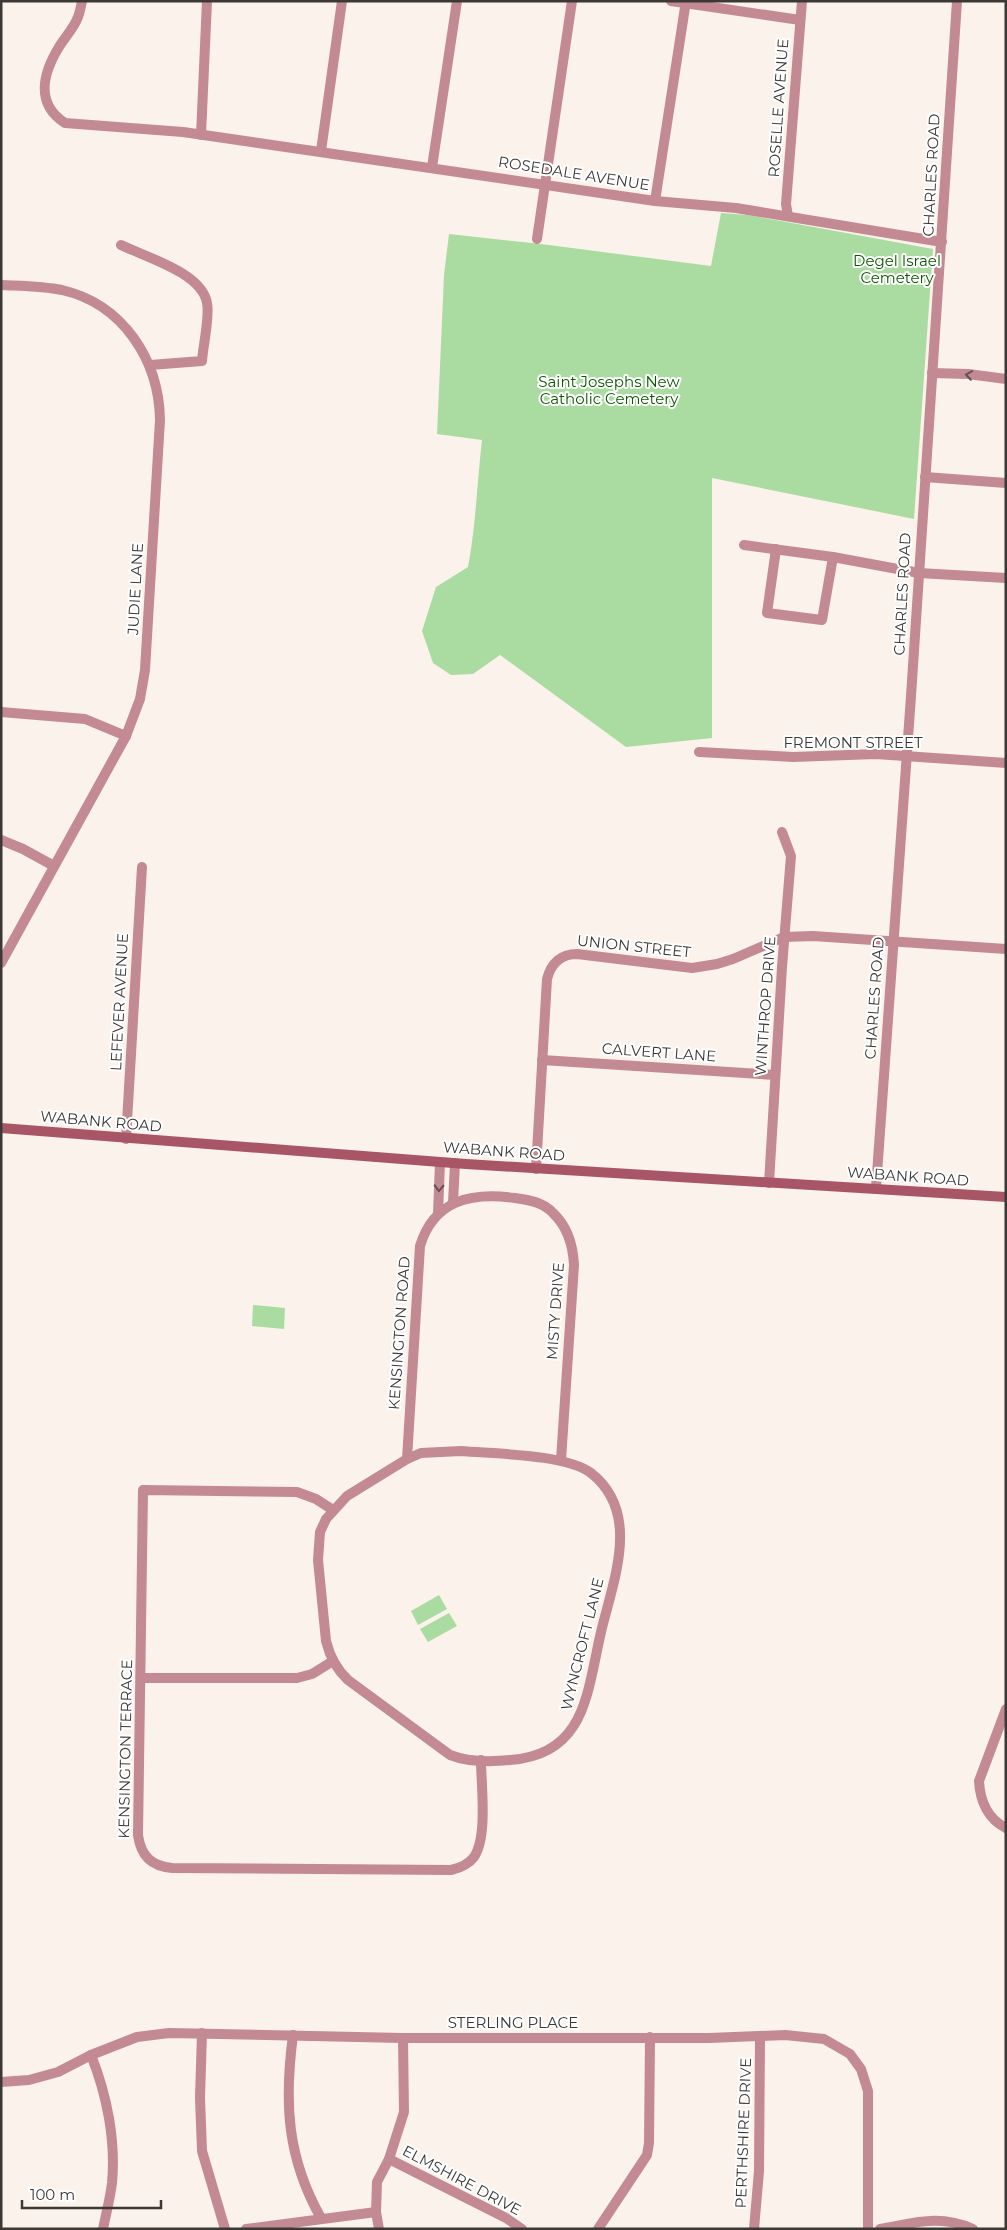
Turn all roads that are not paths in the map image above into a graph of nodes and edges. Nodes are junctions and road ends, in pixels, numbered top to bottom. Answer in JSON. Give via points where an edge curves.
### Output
{"nodes":[{"id":1,"x":82,"y":1,"type":"edge"},
{"id":2,"x":207,"y":1,"type":"edge"},
{"id":3,"x":342,"y":1,"type":"edge"},
{"id":4,"x":457,"y":1,"type":"edge"},
{"id":5,"x":572,"y":1,"type":"edge"},
{"id":6,"x":671,"y":1,"type":"edge"},
{"id":7,"x":802,"y":1,"type":"edge"},
{"id":8,"x":957,"y":1,"type":"edge"},
{"id":9,"x":686,"y":2,"type":"edge"},
{"id":10,"x":800,"y":20,"type":"junction"},
{"id":11,"x":201,"y":135,"type":"junction"},
{"id":12,"x":321,"y":151,"type":"junction"},
{"id":13,"x":432,"y":167,"type":"junction"},
{"id":14,"x":545,"y":184,"type":"junction"},
{"id":15,"x":655,"y":201,"type":"junction"},
{"id":16,"x":788,"y":216,"type":"junction"},
{"id":17,"x":536,"y":238,"type":"dead end"},
{"id":18,"x":942,"y":242,"type":"junction"},
{"id":19,"x":121,"y":245,"type":"dead end"},
{"id":20,"x":1,"y":285,"type":"edge"},
{"id":21,"x":150,"y":365,"type":"junction"},
{"id":22,"x":932,"y":373,"type":"junction"},
{"id":23,"x":1006,"y":379,"type":"edge"},
{"id":24,"x":925,"y":477,"type":"junction"},
{"id":25,"x":1006,"y":483,"type":"edge"},
{"id":26,"x":744,"y":545,"type":"dead end"},
{"id":27,"x":776,"y":550,"type":"junction"},
{"id":28,"x":833,"y":557,"type":"junction"},
{"id":29,"x":919,"y":572,"type":"junction"},
{"id":30,"x":1006,"y":578,"type":"edge"},
{"id":31,"x":1,"y":712,"type":"edge"},
{"id":32,"x":126,"y":736,"type":"junction"},
{"id":33,"x":699,"y":752,"type":"dead end"},
{"id":34,"x":906,"y":755,"type":"junction"},
{"id":35,"x":1006,"y":763,"type":"edge"},
{"id":36,"x":782,"y":832,"type":"dead end"},
{"id":37,"x":1,"y":840,"type":"edge"},
{"id":38,"x":54,"y":866,"type":"junction"},
{"id":39,"x":142,"y":867,"type":"dead end"},
{"id":40,"x":784,"y":937,"type":"junction"},
{"id":41,"x":892,"y":941,"type":"junction"},
{"id":42,"x":1006,"y":949,"type":"edge"},
{"id":43,"x":1,"y":962,"type":"edge"},
{"id":44,"x":542,"y":1060,"type":"junction"},
{"id":45,"x":775,"y":1075,"type":"junction"},
{"id":46,"x":1,"y":1128,"type":"edge"},
{"id":47,"x":126,"y":1139,"type":"junction"},
{"id":48,"x":440,"y":1162,"type":"junction"},
{"id":49,"x":455,"y":1163,"type":"junction"},
{"id":50,"x":536,"y":1169,"type":"junction"},
{"id":51,"x":769,"y":1183,"type":"junction"},
{"id":52,"x":876,"y":1188,"type":"junction"},
{"id":53,"x":1006,"y":1197,"type":"edge"},
{"id":54,"x":453,"y":1203,"type":"junction"},
{"id":55,"x":438,"y":1214,"type":"junction"},
{"id":56,"x":406,"y":1459,"type":"junction"},
{"id":57,"x":561,"y":1460,"type":"junction"},
{"id":58,"x":333,"y":1510,"type":"junction"},
{"id":59,"x":333,"y":1661,"type":"junction"},
{"id":60,"x":141,"y":1678,"type":"junction"},
{"id":61,"x":1006,"y":1709,"type":"edge"},
{"id":62,"x":481,"y":1760,"type":"junction"},
{"id":63,"x":1006,"y":1828,"type":"edge"},
{"id":64,"x":202,"y":2033,"type":"junction"},
{"id":65,"x":293,"y":2035,"type":"junction"},
{"id":66,"x":650,"y":2037,"type":"junction"},
{"id":67,"x":760,"y":2037,"type":"junction"},
{"id":68,"x":403,"y":2038,"type":"junction"},
{"id":69,"x":92,"y":2055,"type":"junction"},
{"id":70,"x":1,"y":2082,"type":"edge"},
{"id":71,"x":389,"y":2159,"type":"junction"},
{"id":72,"x":376,"y":2212,"type":"junction"},
{"id":73,"x":321,"y":2218,"type":"junction"},
{"id":74,"x":103,"y":2229,"type":"edge"},
{"id":75,"x":226,"y":2229,"type":"edge"},
{"id":76,"x":246,"y":2229,"type":"edge"},
{"id":77,"x":379,"y":2229,"type":"edge"},
{"id":78,"x":522,"y":2229,"type":"edge"},
{"id":79,"x":598,"y":2229,"type":"edge"},
{"id":80,"x":754,"y":2229,"type":"edge"},
{"id":81,"x":868,"y":2229,"type":"edge"},
{"id":82,"x":880,"y":2229,"type":"edge"},
{"id":83,"x":973,"y":2229,"type":"edge"}],
"edges":[{"from":1,"to":11,"type":"street","name":"ROSEDALE AVENUE","via":[[78,17],[60,46],[45,83],[47,105],[57,118],[65,123]]},
{"from":2,"to":11,"type":"street"},
{"from":3,"to":12,"type":"street"},
{"from":4,"to":13,"type":"street"},
{"from":5,"to":14,"type":"street"},
{"from":6,"to":9,"type":"street"},
{"from":7,"to":10,"type":"street","name":"ROSELLE AVENUE"},
{"from":8,"to":18,"type":"street","name":"CHARLES ROAD"},
{"from":9,"to":10,"type":"street"},
{"from":9,"to":15,"type":"street"},
{"from":10,"to":16,"type":"street","name":"ROSELLE AVENUE","via":[[786,204]]},
{"from":11,"to":12,"type":"street","name":"ROSEDALE AVENUE"},
{"from":12,"to":13,"type":"street","name":"ROSEDALE AVENUE"},
{"from":13,"to":14,"type":"street","name":"ROSEDALE AVENUE"},
{"from":14,"to":15,"type":"street","name":"ROSEDALE AVENUE"},
{"from":14,"to":17,"type":"street"},
{"from":15,"to":16,"type":"street","name":"ROSEDALE AVENUE"},
{"from":16,"to":18,"type":"street","name":"ROSEDALE AVENUE"},
{"from":18,"to":22,"type":"street","name":"CHARLES ROAD"},
{"from":19,"to":21,"type":"street","via":[[190,277],[200,287],[207,304],[202,361]]},
{"from":20,"to":21,"type":"street","name":"JUDIE LANE","via":[[62,290],[93,302],[126,327]]},
{"from":21,"to":32,"type":"street","name":"JUDIE LANE","via":[[156,382],[160,420],[146,670],[140,699]]},
{"from":23,"to":22,"type":"street","one_way":true},
{"from":22,"to":24,"type":"street","name":"CHARLES ROAD"},
{"from":24,"to":25,"type":"street"},
{"from":24,"to":29,"type":"street","name":"CHARLES ROAD"},
{"from":26,"to":27,"type":"street"},
{"from":27,"to":28,"type":"street"},
{"from":27,"to":28,"type":"street","via":[[767,614],[822,620]]},
{"from":28,"to":29,"type":"street"},
{"from":29,"to":30,"type":"street"},
{"from":29,"to":34,"type":"street","name":"CHARLES ROAD"},
{"from":31,"to":32,"type":"street","via":[[85,719]]},
{"from":32,"to":38,"type":"street","name":"JUDIE LANE"},
{"from":33,"to":34,"type":"street","name":"FREMONT STREET","via":[[793,757]]},
{"from":34,"to":35,"type":"street","name":"FREMONT STREET"},
{"from":34,"to":41,"type":"street","name":"CHARLES ROAD"},
{"from":36,"to":40,"type":"street","name":"WINTHROP DRIVE","via":[[791,856]]},
{"from":37,"to":38,"type":"street"},
{"from":38,"to":43,"type":"street","name":"JUDIE LANE"},
{"from":39,"to":47,"type":"street","name":"LEFEVER AVENUE"},
{"from":40,"to":41,"type":"street","name":"UNION STREET"},
{"from":40,"to":44,"type":"street","name":"UNION STREET","via":[[733,959],[702,968],[577,954],[563,956],[551,967],[547,979]]},
{"from":40,"to":45,"type":"street","name":"WINTHROP DRIVE"},
{"from":41,"to":42,"type":"street","name":"UNION STREET"},
{"from":41,"to":52,"type":"street","name":"CHARLES ROAD"},
{"from":44,"to":45,"type":"street","name":"CALVERT LANE"},
{"from":44,"to":50,"type":"street","name":"UNION STREET"},
{"from":45,"to":51,"type":"street","name":"WINTHROP DRIVE"},
{"from":46,"to":47,"type":"street","name":"WABANK ROAD"},
{"from":47,"to":48,"type":"street","name":"WABANK ROAD"},
{"from":48,"to":49,"type":"street","name":"WABANK ROAD"},
{"from":48,"to":55,"type":"street","one_way":true},
{"from":49,"to":50,"type":"street","name":"WABANK ROAD"},
{"from":49,"to":54,"type":"street"},
{"from":50,"to":51,"type":"street","name":"WABANK ROAD"},
{"from":51,"to":52,"type":"street","name":"WABANK ROAD"},
{"from":52,"to":53,"type":"street","name":"WABANK ROAD"},
{"from":54,"to":55,"type":"street","name":"KENSINGTON ROAD"},
{"from":54,"to":57,"type":"street","name":"MISTY DRIVE","via":[[476,1196],[534,1201],[552,1211],[570,1240],[574,1265]]},
{"from":55,"to":56,"type":"street","name":"KENSINGTON ROAD","via":[[425,1232],[419,1253]]},
{"from":56,"to":57,"type":"street","name":"WYNCROFT LANE","via":[[421,1453],[462,1451]]},
{"from":56,"to":58,"type":"street","name":"WYNCROFT LANE","via":[[347,1496]]},
{"from":57,"to":62,"type":"street","name":"WYNCROFT LANE","via":[[578,1466],[599,1481],[613,1501],[621,1531],[613,1584],[584,1706],[581,1716],[563,1739],[544,1753],[521,1760]]},
{"from":58,"to":59,"type":"street","name":"WYNCROFT LANE","via":[[320,1532],[318,1560],[326,1641]]},
{"from":58,"to":60,"type":"street","name":"KENSINGTON TERRACE","via":[[297,1492],[143,1490]]},
{"from":59,"to":60,"type":"street","via":[[312,1674],[298,1678]]},
{"from":59,"to":62,"type":"street","name":"WYNCROFT LANE","via":[[348,1680],[450,1755]]},
{"from":60,"to":62,"type":"street","name":"KENSINGTON TERRACE","via":[[138,1836],[142,1853],[162,1867],[460,1868],[475,1856],[480,1840]]},
{"from":61,"to":63,"type":"street","via":[[979,1781],[983,1805],[998,1824]]},
{"from":64,"to":65,"type":"street","name":"STERLING PLACE"},
{"from":64,"to":69,"type":"street","name":"STERLING PLACE","via":[[137,2037]]},
{"from":64,"to":75,"type":"street","via":[[202,2151]]},
{"from":65,"to":68,"type":"street","name":"STERLING PLACE"},
{"from":65,"to":73,"type":"street","via":[[289,2122],[300,2172]]},
{"from":66,"to":67,"type":"street","name":"STERLING PLACE"},
{"from":66,"to":68,"type":"street","name":"STERLING PLACE"},
{"from":66,"to":79,"type":"street","via":[[647,2155]]},
{"from":67,"to":80,"type":"street","name":"PERTHSHIRE DRIVE","via":[[759,2171]]},
{"from":67,"to":81,"type":"street","name":"STERLING PLACE","via":[[785,2035],[824,2039],[850,2054],[861,2069],[868,2091]]},
{"from":68,"to":71,"type":"street","via":[[404,2112]]},
{"from":69,"to":70,"type":"street","name":"STERLING PLACE","via":[[58,2072],[29,2080]]},
{"from":69,"to":74,"type":"street","via":[[107,2104],[112,2163],[112,2183]]},
{"from":71,"to":72,"type":"street","via":[[377,2182]]},
{"from":71,"to":78,"type":"street","name":"ELMSHIRE DRIVE"},
{"from":72,"to":73,"type":"street"},
{"from":72,"to":77,"type":"street"},
{"from":73,"to":76,"type":"street"},
{"from":82,"to":83,"type":"street","via":[[934,2219],[948,2220]]}]}
